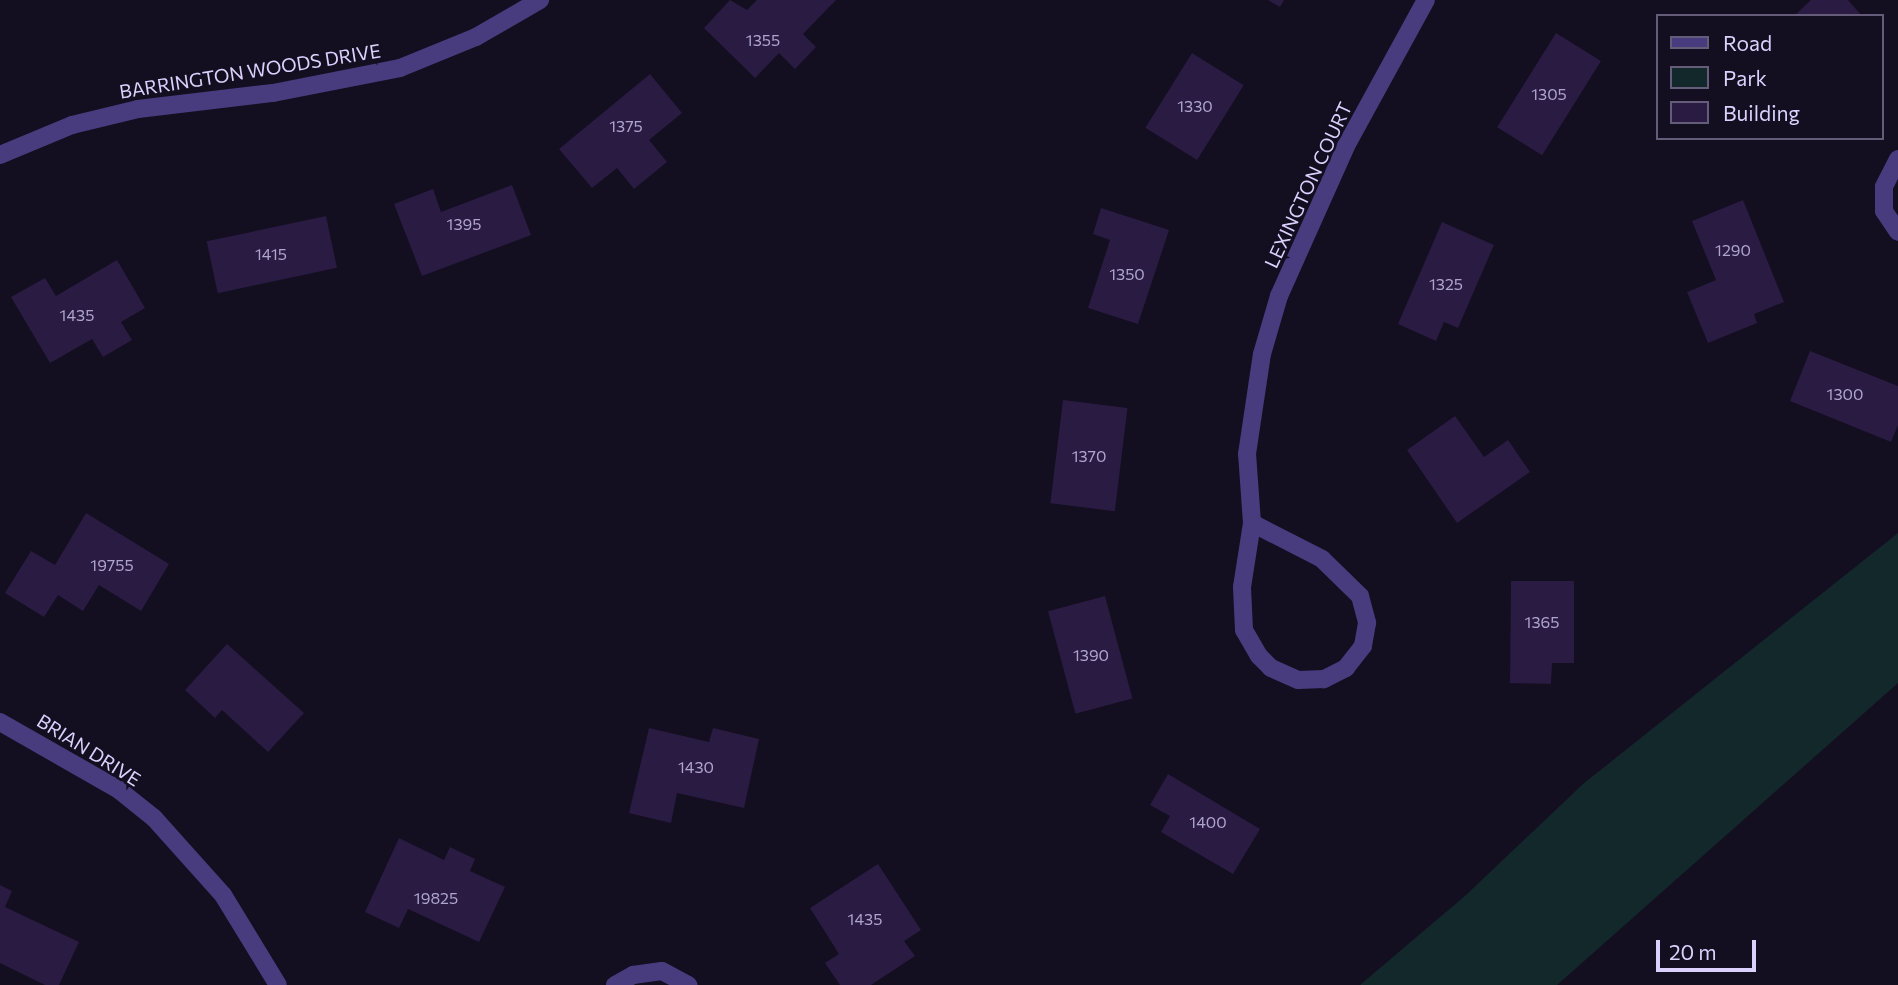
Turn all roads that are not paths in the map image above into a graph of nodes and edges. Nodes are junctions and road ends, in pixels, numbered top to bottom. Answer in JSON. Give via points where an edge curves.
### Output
{"nodes":[{"id":1,"x":540,"y":0,"type":"edge"},
{"id":2,"x":1426,"y":0,"type":"edge"},
{"id":3,"x":0,"y":155,"type":"edge"},
{"id":4,"x":1898,"y":159,"type":"edge"},
{"id":5,"x":1898,"y":232,"type":"edge"},
{"id":6,"x":1252,"y":523,"type":"junction"},
{"id":7,"x":0,"y":722,"type":"edge"},
{"id":8,"x":278,"y":985,"type":"edge"},
{"id":9,"x":615,"y":985,"type":"edge"},
{"id":10,"x":688,"y":985,"type":"edge"}],
"edges":[{"from":1,"to":3,"type":"street","name":"BARRINGTON WOODS DRIVE","via":[[476,37],[400,68],[273,93],[138,109],[72,125]]},
{"from":2,"to":6,"type":"street","name":"LEXINGTON COURT","via":[[1346,146],[1279,296],[1262,355],[1247,454]]},
{"from":4,"to":5,"type":"street","via":[[1884,187],[1884,211]]},
{"from":6,"to":6,"type":"street","name":"LEXINGTON COURT","via":[[1242,587],[1244,629],[1259,656],[1271,668],[1298,680],[1324,678],[1346,668],[1363,646],[1367,624],[1360,596],[1322,559]]},
{"from":7,"to":8,"type":"street","name":"BRIAN DRIVE","via":[[119,790],[154,818],[223,895]]},
{"from":9,"to":10,"type":"street","via":[[633,975],[662,971]]}]}
